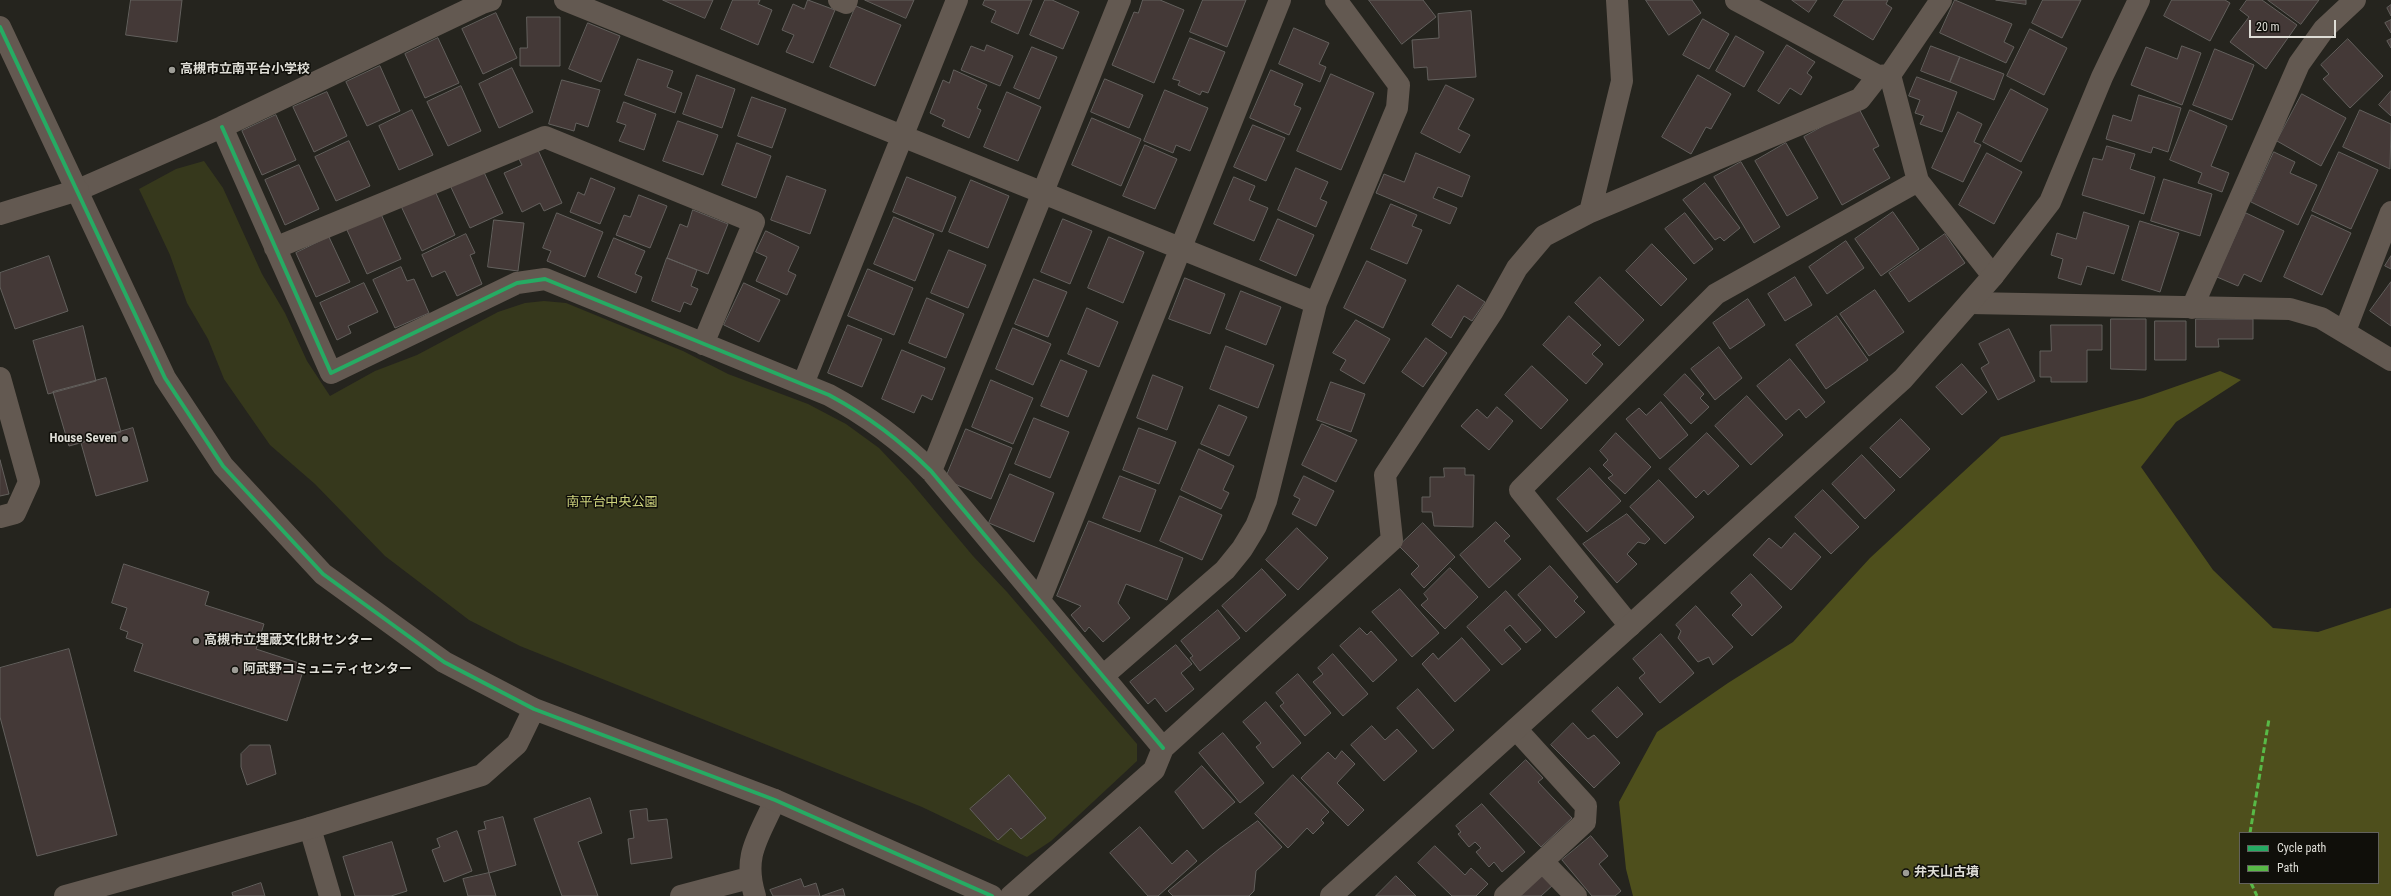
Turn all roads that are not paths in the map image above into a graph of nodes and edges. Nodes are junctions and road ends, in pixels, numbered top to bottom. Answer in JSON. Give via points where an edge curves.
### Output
{"nodes":[{"id":1,"x":491,"y":0,"type":"edge"},
{"id":2,"x":565,"y":0,"type":"edge"},
{"id":3,"x":839,"y":0,"type":"edge"},
{"id":4,"x":847,"y":0,"type":"edge"},
{"id":5,"x":957,"y":0,"type":"edge"},
{"id":6,"x":1120,"y":0,"type":"edge"},
{"id":7,"x":1280,"y":0,"type":"edge"},
{"id":8,"x":1336,"y":0,"type":"edge"},
{"id":9,"x":1617,"y":0,"type":"edge"},
{"id":10,"x":1736,"y":0,"type":"edge"},
{"id":11,"x":1941,"y":0,"type":"edge"},
{"id":12,"x":2139,"y":0,"type":"edge"},
{"id":13,"x":2355,"y":0,"type":"edge"},
{"id":14,"x":0,"y":27,"type":"edge"},
{"id":15,"x":1884,"y":76,"type":"junction"},
{"id":16,"x":222,"y":127,"type":"junction"},
{"id":17,"x":902,"y":136,"type":"junction"},
{"id":18,"x":1918,"y":181,"type":"junction"},
{"id":19,"x":78,"y":190,"type":"junction"},
{"id":20,"x":1043,"y":193,"type":"junction"},
{"id":21,"x":1590,"y":212,"type":"junction"},
{"id":22,"x":2391,"y":212,"type":"edge"},
{"id":23,"x":0,"y":214,"type":"edge"},
{"id":24,"x":275,"y":248,"type":"junction"},
{"id":25,"x":1181,"y":249,"type":"junction"},
{"id":26,"x":1994,"y":276,"type":"junction"},
{"id":27,"x":1316,"y":303,"type":"junction"},
{"id":28,"x":1970,"y":303,"type":"junction"},
{"id":29,"x":2192,"y":308,"type":"junction"},
{"id":30,"x":2344,"y":331,"type":"junction"},
{"id":31,"x":703,"y":344,"type":"junction"},
{"id":32,"x":2391,"y":360,"type":"edge"},
{"id":33,"x":0,"y":378,"type":"edge"},
{"id":34,"x":803,"y":384,"type":"junction"},
{"id":35,"x":931,"y":471,"type":"junction"},
{"id":36,"x":0,"y":518,"type":"edge"},
{"id":37,"x":1040,"y":600,"type":"junction"},
{"id":38,"x":1630,"y":626,"type":"junction"},
{"id":39,"x":1103,"y":676,"type":"junction"},
{"id":40,"x":534,"y":709,"type":"junction"},
{"id":41,"x":1516,"y":729,"type":"junction"},
{"id":42,"x":1163,"y":748,"type":"junction"},
{"id":43,"x":775,"y":800,"type":"junction"},
{"id":44,"x":310,"y":828,"type":"junction"},
{"id":45,"x":1543,"y":862,"type":"junction"},
{"id":46,"x":752,"y":887,"type":"edge"},
{"id":47,"x":65,"y":896,"type":"edge"},
{"id":48,"x":330,"y":896,"type":"edge"},
{"id":49,"x":681,"y":896,"type":"edge"},
{"id":50,"x":992,"y":896,"type":"edge"},
{"id":51,"x":1011,"y":896,"type":"edge"},
{"id":52,"x":1331,"y":896,"type":"edge"},
{"id":53,"x":1505,"y":896,"type":"edge"},
{"id":54,"x":1576,"y":896,"type":"edge"}],
"edges":[{"from":1,"to":16,"type":"street"},
{"from":2,"to":17,"type":"street"},
{"from":3,"to":4,"type":"street","via":[[846,3]]},
{"from":5,"to":17,"type":"street"},
{"from":6,"to":20,"type":"street"},
{"from":7,"to":25,"type":"street"},
{"from":8,"to":27,"type":"street","via":[[1399,85],[1397,108]]},
{"from":9,"to":21,"type":"street","via":[[1622,81]]},
{"from":10,"to":15,"type":"street"},
{"from":11,"to":15,"type":"street"},
{"from":12,"to":26,"type":"street","via":[[2102,77],[2050,202]]},
{"from":13,"to":29,"type":"street","via":[[2324,29],[2299,64]]},
{"from":14,"to":19,"type":"street"},
{"from":15,"to":18,"type":"street"},
{"from":15,"to":21,"type":"street","via":[[1860,99]]},
{"from":16,"to":19,"type":"street"},
{"from":16,"to":24,"type":"street"},
{"from":17,"to":20,"type":"street"},
{"from":17,"to":34,"type":"street"},
{"from":18,"to":26,"type":"street"},
{"from":18,"to":38,"type":"street","via":[[1716,294],[1520,490]]},
{"from":19,"to":23,"type":"street"},
{"from":19,"to":40,"type":"street","via":[[165,378],[223,466],[323,574],[444,662]]},
{"from":20,"to":25,"type":"street"},
{"from":20,"to":35,"type":"street"},
{"from":21,"to":42,"type":"street","via":[[1544,236],[1517,268],[1493,311],[1385,475],[1392,540]]},
{"from":22,"to":30,"type":"street"},
{"from":24,"to":31,"type":"street","via":[[330,373],[517,283],[545,279]]},
{"from":24,"to":31,"type":"street","via":[[544,137],[754,222]]},
{"from":25,"to":27,"type":"street"},
{"from":25,"to":37,"type":"street"},
{"from":26,"to":28,"type":"street"},
{"from":27,"to":39,"type":"street","via":[[1266,501],[1249,538],[1225,570]]},
{"from":28,"to":29,"type":"street"},
{"from":28,"to":38,"type":"street","via":[[1902,379]]},
{"from":29,"to":30,"type":"street","via":[[2290,309],[2321,318]]},
{"from":30,"to":32,"type":"street"},
{"from":31,"to":34,"type":"street"},
{"from":33,"to":36,"type":"street","via":[[29,482],[15,513]]},
{"from":34,"to":35,"type":"street","via":[[829,395],[873,421],[894,436]]},
{"from":35,"to":37,"type":"street"},
{"from":37,"to":39,"type":"street"},
{"from":38,"to":41,"type":"street"},
{"from":39,"to":42,"type":"street"},
{"from":40,"to":43,"type":"street"},
{"from":40,"to":44,"type":"street","via":[[517,744],[482,775]]},
{"from":41,"to":45,"type":"street","via":[[1586,806],[1586,822]]},
{"from":41,"to":52,"type":"street"},
{"from":42,"to":51,"type":"street","via":[[1154,770]]},
{"from":43,"to":46,"type":"street","via":[[750,855]]},
{"from":43,"to":50,"type":"street"},
{"from":44,"to":47,"type":"street"},
{"from":44,"to":48,"type":"street"},
{"from":45,"to":53,"type":"street"},
{"from":45,"to":54,"type":"street"},
{"from":46,"to":49,"type":"street"}]}
